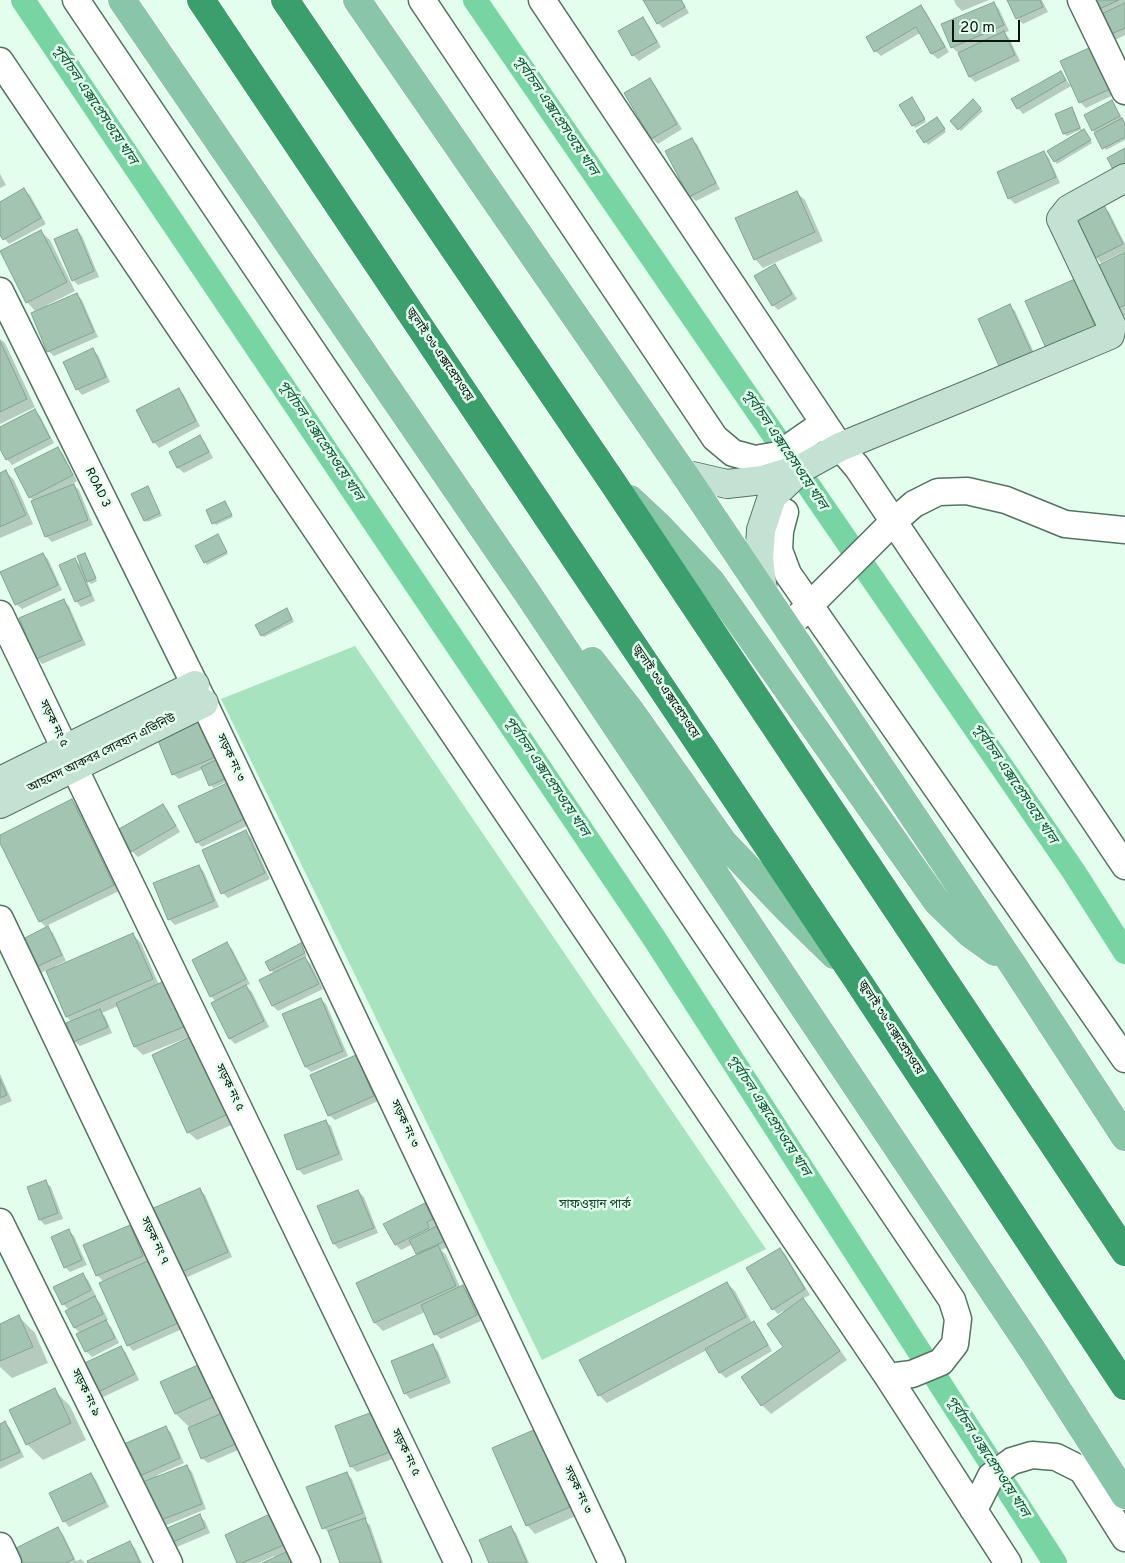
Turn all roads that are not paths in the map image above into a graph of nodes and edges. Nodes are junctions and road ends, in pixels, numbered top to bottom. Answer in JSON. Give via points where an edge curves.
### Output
{"nodes":[{"id":1,"x":76,"y":0,"type":"edge"},
{"id":2,"x":122,"y":0,"type":"edge"},
{"id":3,"x":201,"y":0,"type":"edge"},
{"id":4,"x":285,"y":0,"type":"edge"},
{"id":5,"x":357,"y":0,"type":"edge"},
{"id":6,"x":422,"y":0,"type":"edge"},
{"id":7,"x":542,"y":0,"type":"edge"},
{"id":8,"x":1080,"y":0,"type":"edge"},
{"id":9,"x":0,"y":61,"type":"edge"},
{"id":10,"x":1125,"y":91,"type":"edge"},
{"id":11,"x":1125,"y":178,"type":"edge"},
{"id":12,"x":0,"y":291,"type":"edge"},
{"id":13,"x":824,"y":423,"type":"junction"},
{"id":14,"x":840,"y":447,"type":"junction"},
{"id":15,"x":802,"y":468,"type":"junction"},
{"id":16,"x":684,"y":474,"type":"junction"},
{"id":17,"x":611,"y":480,"type":"junction"},
{"id":18,"x":785,"y":512,"type":"dead end"},
{"id":19,"x":1125,"y":530,"type":"edge"},
{"id":20,"x":763,"y":591,"type":"junction"},
{"id":21,"x":528,"y":594,"type":"junction"},
{"id":22,"x":0,"y":614,"type":"edge"},
{"id":23,"x":788,"y":627,"type":"junction"},
{"id":24,"x":200,"y":694,"type":"junction"},
{"id":25,"x":70,"y":758,"type":"junction"},
{"id":26,"x":0,"y":781,"type":"edge"},
{"id":27,"x":0,"y":804,"type":"edge"},
{"id":28,"x":1125,"y":866,"type":"edge"},
{"id":29,"x":0,"y":919,"type":"edge"},
{"id":30,"x":1013,"y":965,"type":"junction"},
{"id":31,"x":856,"y":978,"type":"junction"},
{"id":32,"x":1125,"y":1059,"type":"edge"},
{"id":33,"x":1125,"y":1138,"type":"edge"},
{"id":34,"x":0,"y":1222,"type":"edge"},
{"id":35,"x":1125,"y":1252,"type":"edge"},
{"id":36,"x":888,"y":1377,"type":"junction"},
{"id":37,"x":1125,"y":1386,"type":"edge"},
{"id":38,"x":1125,"y":1495,"type":"edge"},
{"id":39,"x":973,"y":1509,"type":"junction"},
{"id":40,"x":1125,"y":1538,"type":"edge"},
{"id":41,"x":0,"y":1546,"type":"edge"},
{"id":42,"x":8,"y":1563,"type":"edge"},
{"id":43,"x":170,"y":1563,"type":"edge"},
{"id":44,"x":307,"y":1563,"type":"edge"},
{"id":45,"x":458,"y":1563,"type":"edge"},
{"id":46,"x":612,"y":1563,"type":"edge"},
{"id":47,"x":1008,"y":1563,"type":"edge"}],
"edges":[{"from":1,"to":36,"type":"street","via":[[952,1300],[958,1319],[955,1344],[941,1362],[912,1374]]},
{"from":2,"to":21,"type":"main road"},
{"from":3,"to":31,"type":"highway","name":"জুলাই ৩৬ এক্সপ্রেসওয়ে"},
{"from":4,"to":17,"type":"highway"},
{"from":5,"to":16,"type":"main road"},
{"from":6,"to":13,"type":"street","via":[[715,438],[733,453],[755,459],[778,455]]},
{"from":7,"to":13,"type":"street"},
{"from":8,"to":10,"type":"street"},
{"from":9,"to":36,"type":"street"},
{"from":11,"to":14,"type":"street","via":[[1069,209],[1061,219],[1112,326],[1110,335]]},
{"from":12,"to":24,"type":"street","name":"ROAD 3"},
{"from":13,"to":14,"type":"street"},
{"from":14,"to":15,"type":"street"},
{"from":14,"to":28,"type":"street","via":[[857,467]]},
{"from":15,"to":16,"type":"street","via":[[764,480],[727,484]]},
{"from":15,"to":20,"type":"street","via":[[772,497],[761,530],[759,559]]},
{"from":16,"to":20,"type":"main road"},
{"from":17,"to":30,"type":"main road","via":[[711,581],[937,902],[970,934]]},
{"from":17,"to":35,"type":"highway"},
{"from":18,"to":32,"type":"street","via":[[778,550],[788,574]]},
{"from":19,"to":23,"type":"street","via":[[1065,524],[1006,500],[967,491],[938,492],[914,504],[892,523]]},
{"from":20,"to":23,"type":"main road"},
{"from":21,"to":31,"type":"main road","via":[[570,632],[630,710],[724,844]]},
{"from":21,"to":38,"type":"main road","via":[[1033,1351]]},
{"from":22,"to":25,"type":"street","name":"সড়ক নং ৫"},
{"from":23,"to":30,"type":"main road"},
{"from":24,"to":25,"type":"street","name":"আহমেদ আকবর সোবহান এভিনিউ"},
{"from":24,"to":46,"type":"street","name":"সড়ক নং ৩"},
{"from":25,"to":26,"type":"street","name":"আহমেদ আকবর সোবহান এভিনিউ"},
{"from":25,"to":27,"type":"street","name":"আহমেদ আকবর সোবহান এভিনিউ"},
{"from":25,"to":45,"type":"street","name":"সড়ক নং ৫"},
{"from":29,"to":44,"type":"street","name":"সড়ক নং ৭"},
{"from":30,"to":33,"type":"main road"},
{"from":31,"to":37,"type":"highway","name":"জুলাই ৩৬ এক্সপ্রেসওয়ে"},
{"from":34,"to":43,"type":"street","name":"সড়ক নং ৯"},
{"from":36,"to":39,"type":"street"},
{"from":39,"to":40,"type":"street","via":[[991,1476],[1012,1461],[1032,1455],[1056,1457],[1082,1470]]},
{"from":39,"to":47,"type":"street"},
{"from":41,"to":42,"type":"street"}]}
